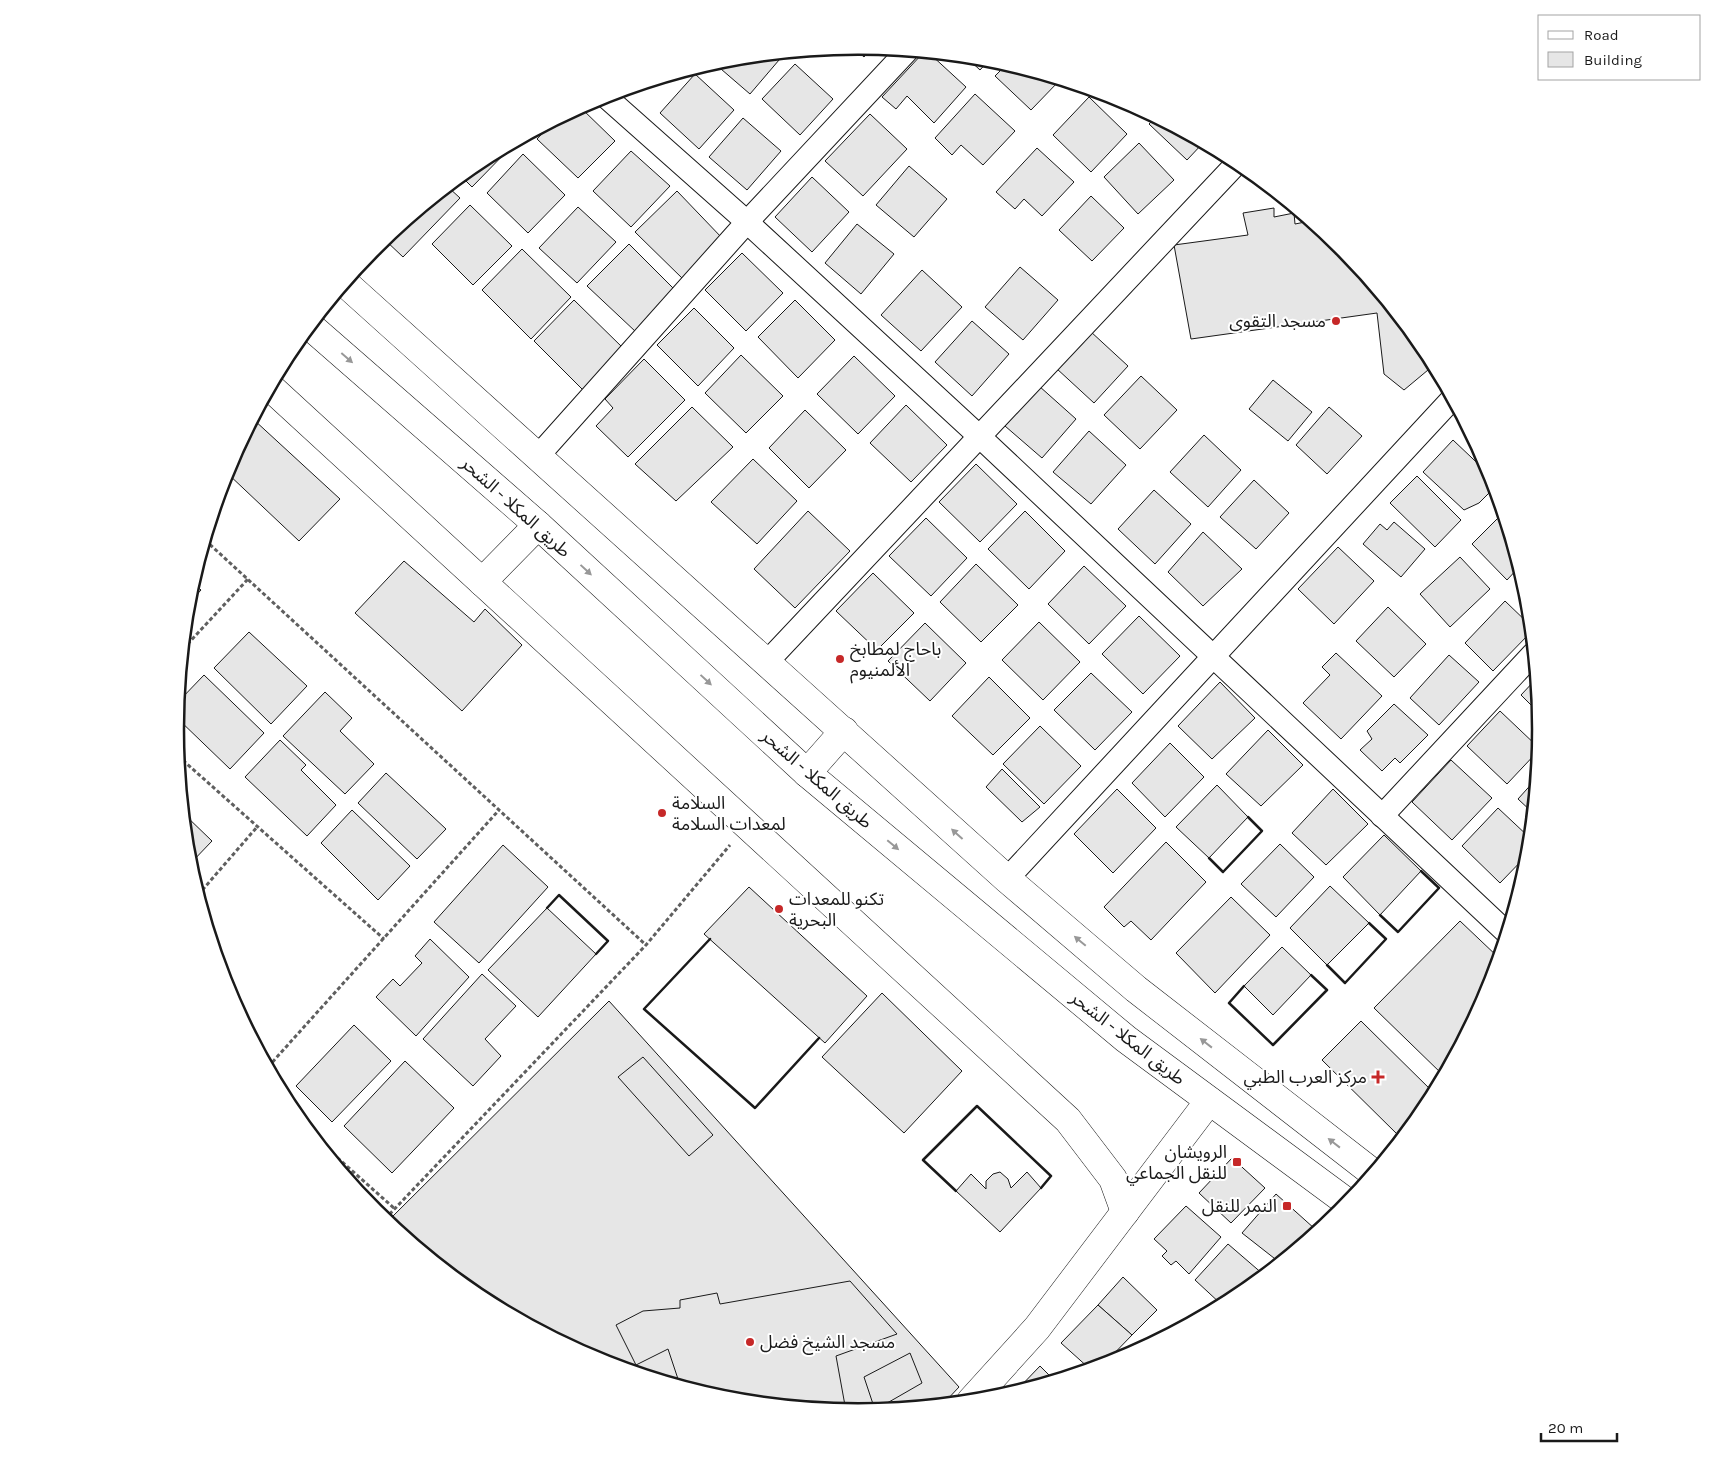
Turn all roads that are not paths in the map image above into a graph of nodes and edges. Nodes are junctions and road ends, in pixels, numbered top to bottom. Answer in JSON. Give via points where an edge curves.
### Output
{"nodes":[{"id":1,"x":902,"y":56,"type":"edge"},
{"id":2,"x":612,"y":102,"type":"edge"},
{"id":3,"x":1232,"y":169,"type":"edge"},
{"id":4,"x":747,"y":222,"type":"junction"},
{"id":5,"x":349,"y":287,"type":"edge"},
{"id":6,"x":315,"y":330,"type":"edge"},
{"id":7,"x":275,"y":391,"type":"edge"},
{"id":8,"x":1448,"y":403,"type":"edge"},
{"id":9,"x":980,"y":437,"type":"junction"},
{"id":10,"x":538,"y":456,"type":"junction"},
{"id":11,"x":538,"y":525,"type":"junction"},
{"id":12,"x":482,"y":582,"type":"junction"},
{"id":13,"x":1213,"y":656,"type":"junction"},
{"id":14,"x":1528,"y":659,"type":"edge"},
{"id":15,"x":767,"y":662,"type":"junction"},
{"id":16,"x":844,"y":731,"type":"junction"},
{"id":17,"x":807,"y":773,"type":"junction"},
{"id":18,"x":1382,"y":816,"type":"junction"},
{"id":19,"x":1007,"y":879,"type":"junction"},
{"id":20,"x":1502,"y":926,"type":"edge"},
{"id":21,"x":1210,"y":1101,"type":"junction"},
{"id":22,"x":1368,"y":1170,"type":"edge"},
{"id":23,"x":1342,"y":1198,"type":"edge"},
{"id":24,"x":1125,"y":1212,"type":"junction"},
{"id":25,"x":979,"y":1392,"type":"edge"}],
"edges":[{"from":1,"to":4,"type":"street"},
{"from":2,"to":4,"type":"street"},
{"from":3,"to":9,"type":"street"},
{"from":4,"to":9,"type":"street"},
{"from":4,"to":10,"type":"street"},
{"from":5,"to":10,"type":"main road"},
{"from":6,"to":11,"type":"main road","name":"طريق المكلا - الشحر","one_way":true},
{"from":7,"to":12,"type":"main road"},
{"from":8,"to":13,"type":"street"},
{"from":9,"to":13,"type":"street"},
{"from":9,"to":15,"type":"street"},
{"from":10,"to":15,"type":"main road"},
{"from":11,"to":12,"type":"main road"},
{"from":11,"to":17,"type":"main road","name":"طريق المكلا - الشحر","one_way":true},
{"from":12,"to":24,"type":"main road","via":[[1068,1120],[1113,1179]]},
{"from":13,"to":18,"type":"street"},
{"from":13,"to":19,"type":"street"},
{"from":14,"to":18,"type":"street"},
{"from":15,"to":16,"type":"main road"},
{"from":16,"to":17,"type":"main road"},
{"from":19,"to":16,"type":"main road","one_way":true},
{"from":17,"to":21,"type":"main road","name":"طريق المكلا - الشحر","one_way":true,"via":[[1126,1039]]},
{"from":18,"to":20,"type":"street"},
{"from":22,"to":19,"type":"main road","one_way":true,"via":[[1136,989]]},
{"from":21,"to":23,"type":"main road","name":"طريق المكلا - الشحر"},
{"from":21,"to":24,"type":"main road"},
{"from":24,"to":25,"type":"main road","via":[[1037,1328]]}]}
